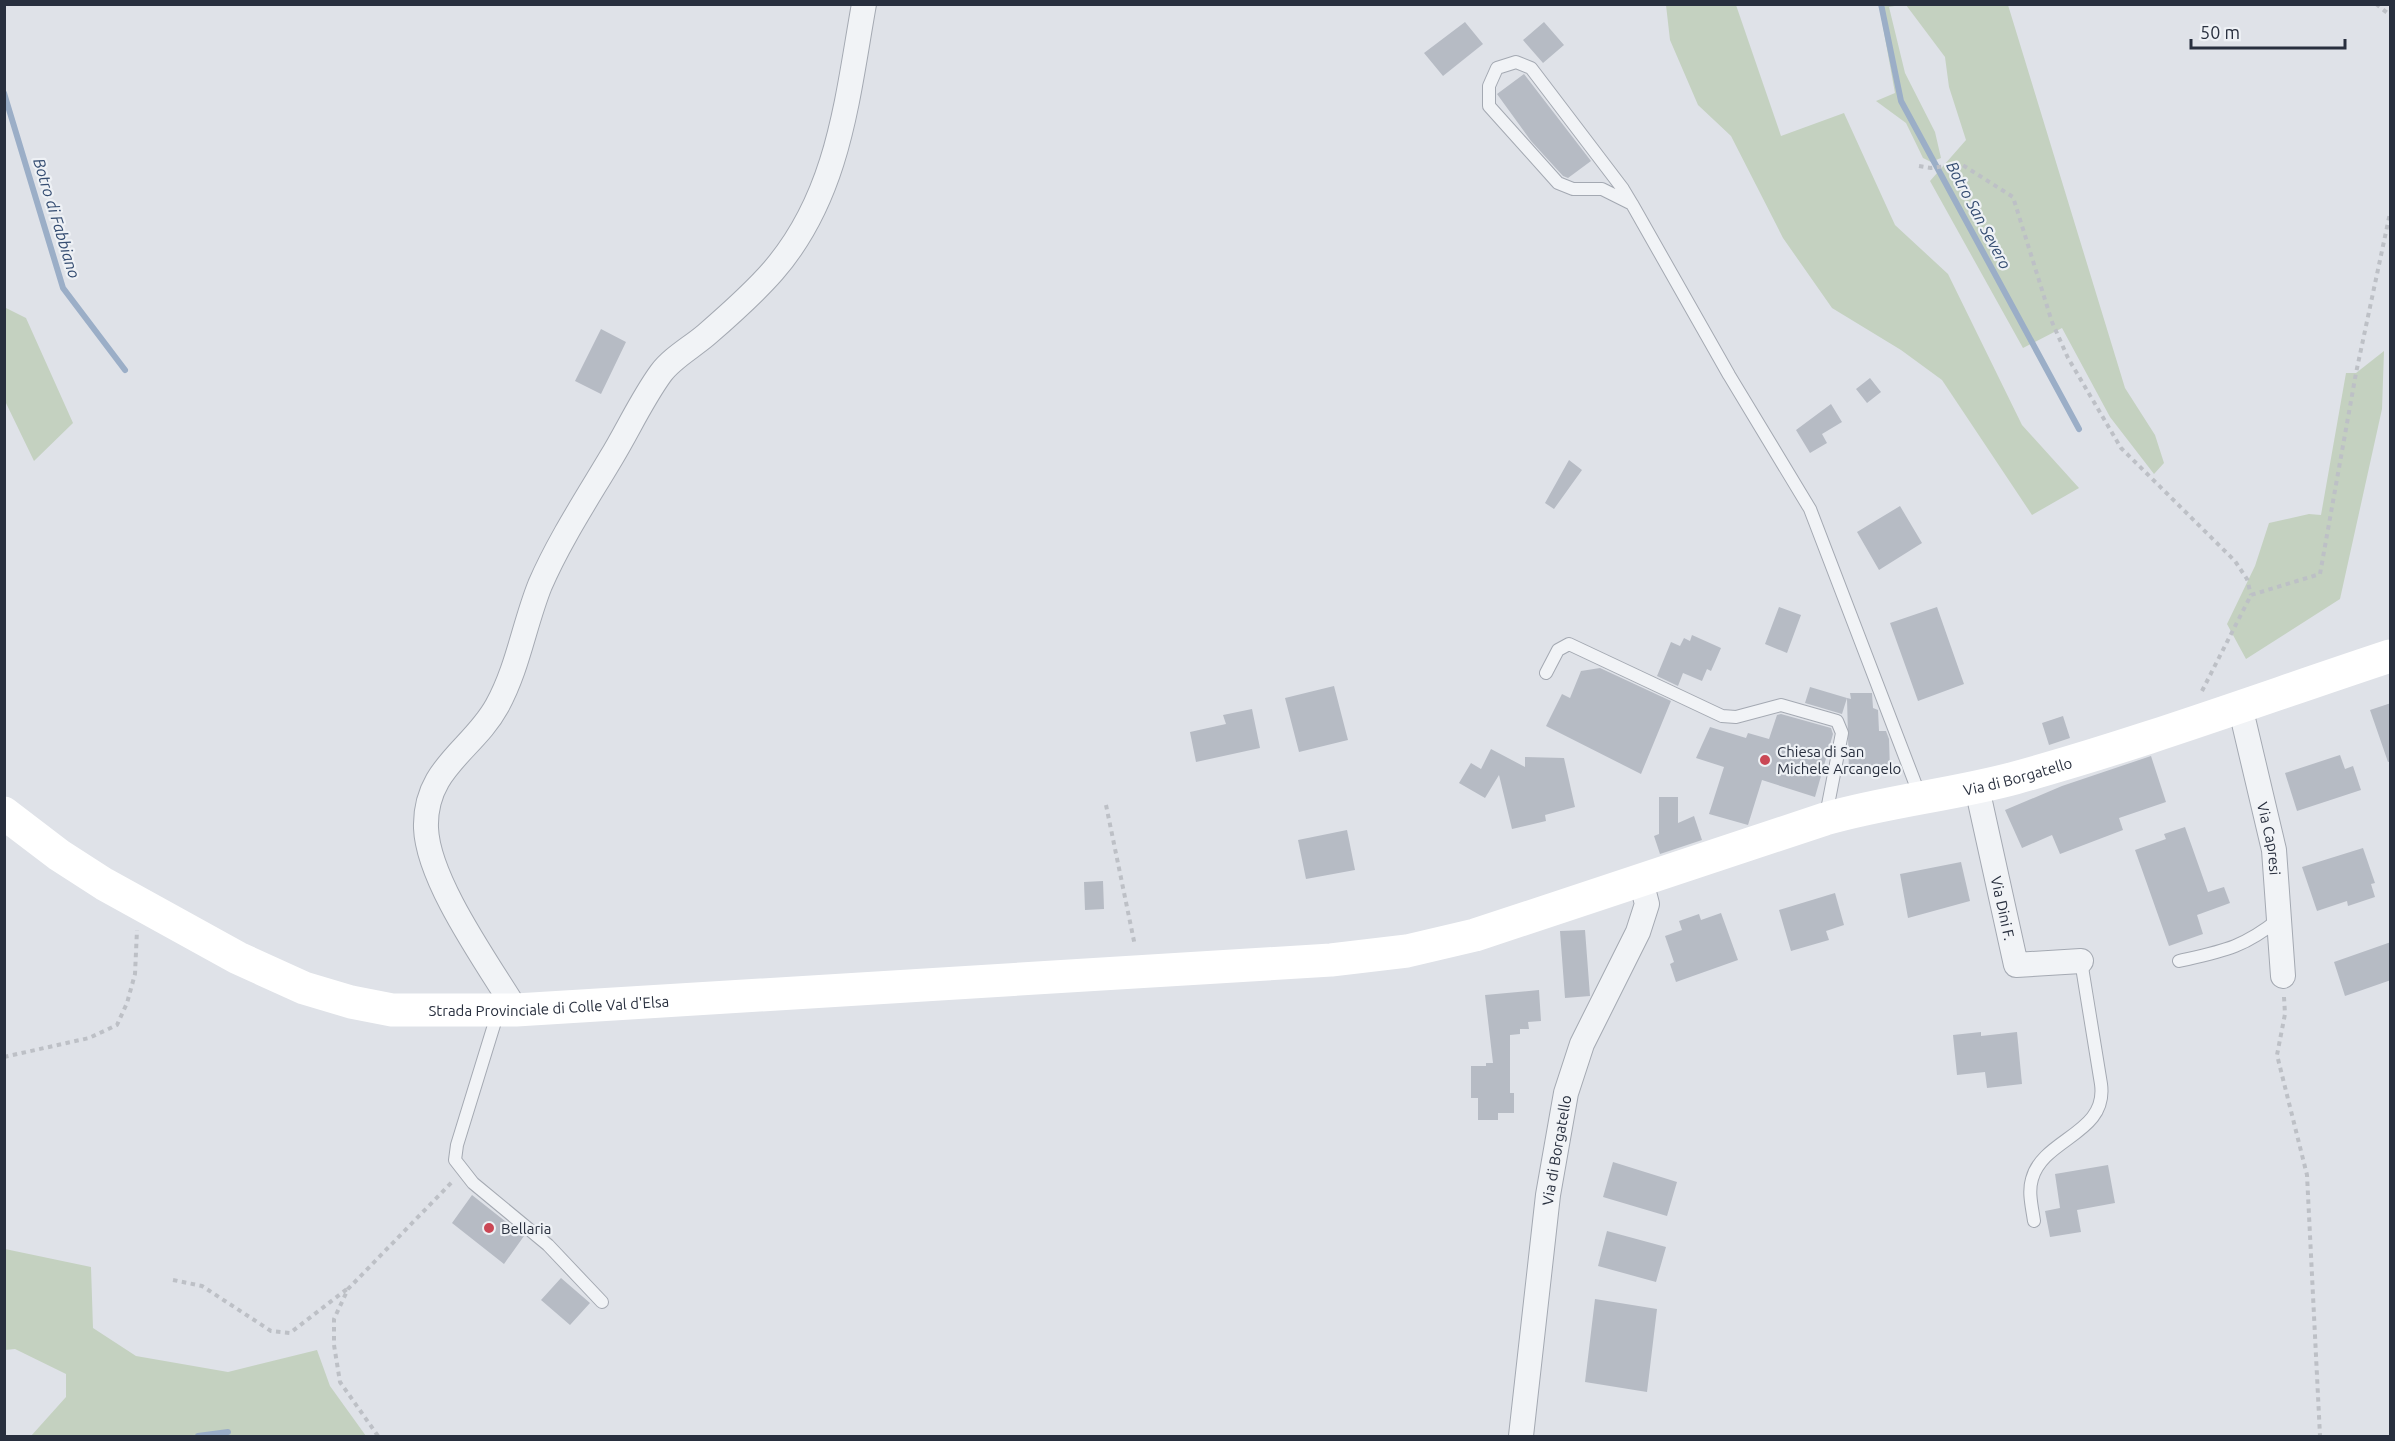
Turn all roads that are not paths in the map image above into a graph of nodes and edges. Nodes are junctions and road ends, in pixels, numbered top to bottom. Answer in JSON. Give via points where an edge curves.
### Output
{"nodes":[{"id":1,"x":864,"y":4,"type":"edge"},
{"id":2,"x":1632,"y":204,"type":"junction"},
{"id":3,"x":2391,"y":656,"type":"edge"},
{"id":4,"x":1546,"y":673,"type":"dead end"},
{"id":5,"x":2240,"y":706,"type":"junction"},
{"id":6,"x":1977,"y":788,"type":"junction"},
{"id":7,"x":1921,"y":799,"type":"junction"},
{"id":8,"x":4,"y":813,"type":"edge"},
{"id":9,"x":1825,"y":819,"type":"junction"},
{"id":10,"x":1641,"y":881,"type":"junction"},
{"id":11,"x":2280,"y":918,"type":"junction"},
{"id":12,"x":2080,"y":961,"type":"joint"},
{"id":13,"x":2179,"y":961,"type":"dead end"},
{"id":14,"x":1141,"y":970,"type":"joint"},
{"id":15,"x":2283,"y":976,"type":"road end"},
{"id":16,"x":507,"y":1010,"type":"junction"},
{"id":17,"x":2034,"y":1221,"type":"dead end"},
{"id":18,"x":602,"y":1302,"type":"dead end"},
{"id":19,"x":1521,"y":1437,"type":"edge"}],
"edges":[{"from":1,"to":16,"type":"street","via":[[839,138],[827,182],[807,223],[774,270],[663,371],[556,551],[540,587],[512,678],[495,711],[436,783],[427,809],[426,831],[432,859]]},
{"from":2,"to":2,"type":"lane","via":[[1531,68],[1516,62],[1497,68],[1489,86],[1489,106],[1558,183],[1573,189],[1602,189]]},
{"from":2,"to":7,"type":"lane","via":[[1810,509]]},
{"from":3,"to":5,"type":"main road","name":"Via di Borgatello"},
{"from":4,"to":9,"type":"lane","via":[[1558,650],[1569,644],[1722,716],[1736,717],[1781,705],[1837,721],[1842,732]]},
{"from":5,"to":6,"type":"main road","name":"Via di Borgatello"},
{"from":5,"to":11,"type":"street","name":"Via Capresi","via":[[2274,850]]},
{"from":6,"to":7,"type":"main road","name":"Via di Borgatello"},
{"from":6,"to":12,"type":"street","name":"Via Dini F.","via":[[2016,965]]},
{"from":7,"to":9,"type":"main road","name":"Via di Borgatello","via":[[1862,808]]},
{"from":8,"to":16,"type":"main road","name":"Strada Provinciale di Colle Val d'Elsa","via":[[59,855],[255,967],[336,998],[392,1010]]},
{"from":9,"to":10,"type":"main road","name":"Via di Borgatello"},
{"from":10,"to":14,"type":"main road","name":"Via di Borgatello","via":[[1484,933],[1421,949],[1331,960]]},
{"from":10,"to":19,"type":"street","name":"Via di Borgatello","via":[[1647,904],[1638,932],[1582,1044],[1566,1093],[1550,1186]]},
{"from":11,"to":13,"type":"lane","via":[[2234,949]]},
{"from":11,"to":15,"type":"street","name":"Via Capresi"},
{"from":12,"to":17,"type":"lane","via":[[2101,1099],[2088,1124],[2050,1152],[2034,1173]]},
{"from":14,"to":16,"type":"main road","name":"Strada Provinciale di Colle Val d'Elsa"},
{"from":16,"to":18,"type":"lane","via":[[457,1145],[455,1160],[462,1172],[548,1245]]}]}
